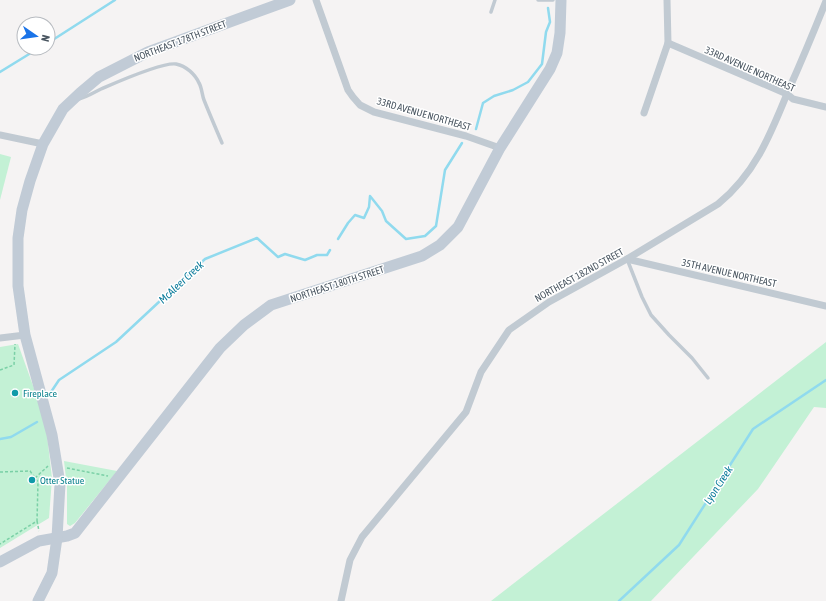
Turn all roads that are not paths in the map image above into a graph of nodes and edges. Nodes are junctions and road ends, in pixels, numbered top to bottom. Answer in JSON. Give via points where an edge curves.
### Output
{"nodes":[{"id":1,"x":290,"y":0,"type":"edge"},
{"id":2,"x":316,"y":0,"type":"edge"},
{"id":3,"x":495,"y":0,"type":"edge"},
{"id":4,"x":538,"y":0,"type":"edge"},
{"id":5,"x":553,"y":0,"type":"edge"},
{"id":6,"x":561,"y":0,"type":"edge"},
{"id":7,"x":667,"y":0,"type":"edge"},
{"id":8,"x":826,"y":1,"type":"edge"},
{"id":9,"x":491,"y":12,"type":"dead end"},
{"id":10,"x":668,"y":43,"type":"junction"},
{"id":11,"x":787,"y":94,"type":"junction"},
{"id":12,"x":72,"y":101,"type":"junction"},
{"id":13,"x":826,"y":107,"type":"edge"},
{"id":14,"x":644,"y":113,"type":"dead end"},
{"id":15,"x":0,"y":135,"type":"edge"},
{"id":16,"x":222,"y":143,"type":"dead end"},
{"id":17,"x":43,"y":144,"type":"junction"},
{"id":18,"x":500,"y":148,"type":"junction"},
{"id":19,"x":627,"y":259,"type":"junction"},
{"id":20,"x":826,"y":306,"type":"edge"},
{"id":21,"x":21,"y":336,"type":"junction"},
{"id":22,"x":0,"y":338,"type":"edge"},
{"id":23,"x":708,"y":378,"type":"dead end"},
{"id":24,"x":57,"y":538,"type":"junction"},
{"id":25,"x":0,"y":562,"type":"edge"},
{"id":26,"x":38,"y":601,"type":"edge"},
{"id":27,"x":341,"y":601,"type":"edge"}],
"edges":[{"from":1,"to":12,"type":"street","name":"NORTHEAST 178TH STREET","via":[[148,52],[98,77]]},
{"from":2,"to":18,"type":"street","name":"33RD AVENUE NORTHEAST","via":[[348,90],[360,105],[374,112],[469,137]]},
{"from":3,"to":9,"type":"lane"},
{"from":4,"to":5,"type":"lane"},
{"from":6,"to":18,"type":"street","name":"NORTHEAST 180TH STREET","via":[[557,53],[550,69]]},
{"from":7,"to":10,"type":"street"},
{"from":8,"to":11,"type":"street","name":"NORTHEAST 182ND STREET"},
{"from":10,"to":11,"type":"street","name":"33RD AVENUE NORTHEAST"},
{"from":10,"to":14,"type":"street"},
{"from":11,"to":13,"type":"street","name":"33RD AVENUE NORTHEAST","via":[[793,99]]},
{"from":11,"to":19,"type":"street","name":"NORTHEAST 182ND STREET","via":[[764,148],[732,193]]},
{"from":12,"to":16,"type":"lane","via":[[139,74],[168,64],[176,64],[185,67],[199,83]]},
{"from":12,"to":17,"type":"street","name":"NORTHEAST 178TH STREET","via":[[64,109]]},
{"from":15,"to":17,"type":"street"},
{"from":17,"to":21,"type":"street","name":"NORTHEAST 178TH STREET","via":[[22,210],[18,238]]},
{"from":18,"to":24,"type":"street","name":"NORTHEAST 180TH STREET","via":[[458,227],[440,245],[422,256],[272,305],[244,325],[220,348],[75,533]]},
{"from":19,"to":20,"type":"street","name":"35TH AVENUE NORTHEAST"},
{"from":19,"to":23,"type":"lane","via":[[652,315]]},
{"from":19,"to":27,"type":"street","name":"NORTHEAST 182ND STREET","via":[[549,302],[509,330],[481,372],[466,412],[362,537],[350,560]]},
{"from":21,"to":22,"type":"street"},
{"from":21,"to":24,"type":"street","name":"NORTHEAST 178TH STREET","via":[[52,435],[60,484]]},
{"from":24,"to":25,"type":"street","name":"NORTHEAST 180TH STREET","via":[[35,542]]},
{"from":24,"to":26,"type":"street","name":"NORTHEAST 178TH STREET","via":[[52,572]]}]}
